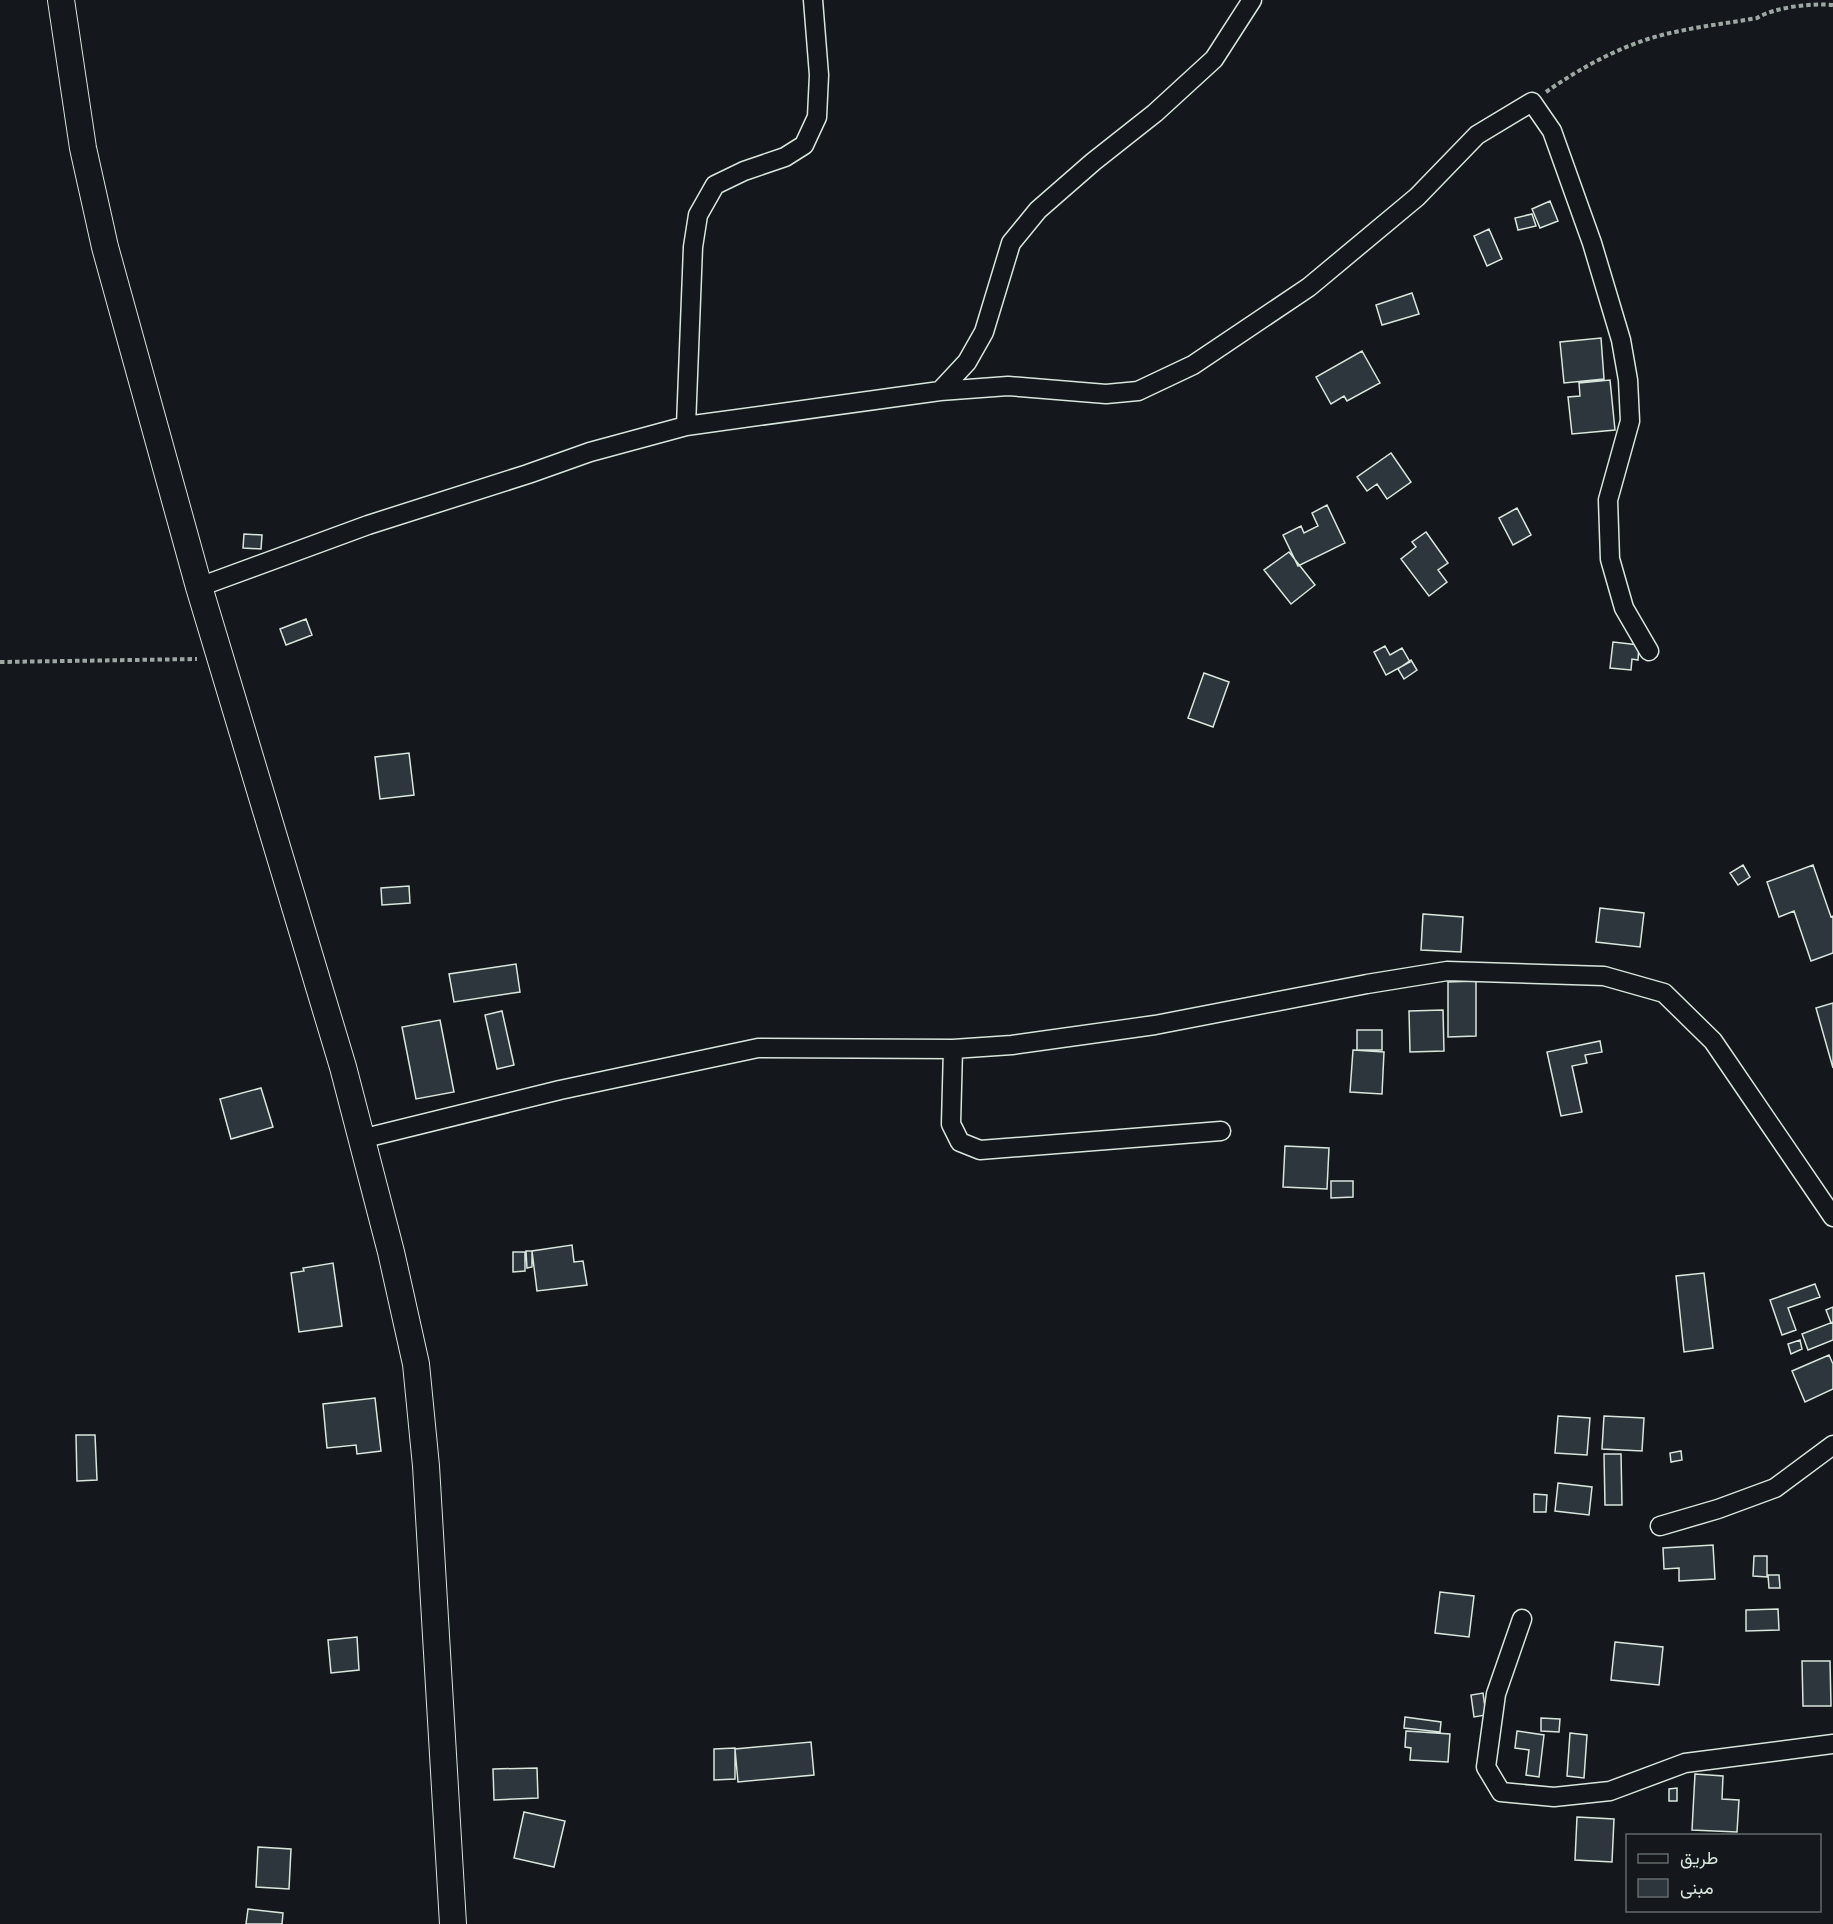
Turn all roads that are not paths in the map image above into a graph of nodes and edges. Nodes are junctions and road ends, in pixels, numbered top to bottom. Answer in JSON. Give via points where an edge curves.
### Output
{"nodes":[{"id":1,"x":61,"y":0,"type":"edge"},
{"id":2,"x":813,"y":0,"type":"edge"},
{"id":3,"x":1252,"y":0,"type":"edge"},
{"id":4,"x":940,"y":391,"type":"junction"},
{"id":5,"x":686,"y":426,"type":"junction"},
{"id":6,"x":200,"y":586,"type":"junction"},
{"id":7,"x":1649,"y":651,"type":"dead end"},
{"id":8,"x":953,"y":1049,"type":"junction"},
{"id":9,"x":1221,"y":1131,"type":"dead end"},
{"id":10,"x":361,"y":1139,"type":"junction"},
{"id":11,"x":1833,"y":1217,"type":"edge"},
{"id":12,"x":1833,"y":1445,"type":"edge"},
{"id":13,"x":1660,"y":1526,"type":"dead end"},
{"id":14,"x":1522,"y":1619,"type":"dead end"},
{"id":15,"x":1833,"y":1744,"type":"edge"},
{"id":16,"x":453,"y":1924,"type":"edge"}],
"edges":[{"from":1,"to":6,"type":"street","via":[[82,148],[105,247]]},
{"from":2,"to":5,"type":"street","via":[[819,75],[817,117],[804,145],[785,157],[715,185],[698,215],[693,247]]},
{"from":3,"to":4,"type":"street","via":[[1214,59],[1038,210],[1011,243],[984,332],[967,362]]},
{"from":4,"to":5,"type":"street"},
{"from":4,"to":7,"type":"street","via":[[1008,386],[1106,394],[1138,392],[1193,365],[1309,287],[1417,197],[1477,135],[1532,102],[1552,131],[1621,340],[1630,421],[1608,500],[1610,559],[1624,608]]},
{"from":5,"to":6,"type":"street","via":[[590,452],[368,525]]},
{"from":6,"to":10,"type":"street"},
{"from":8,"to":9,"type":"street","via":[[951,1124],[960,1142],[980,1150]]},
{"from":8,"to":10,"type":"street","via":[[758,1048],[560,1090]]},
{"from":8,"to":11,"type":"street","via":[[1155,1025],[1447,971],[1604,976],[1664,993],[1713,1041]]},
{"from":10,"to":16,"type":"street","via":[[416,1364],[426,1466]]},
{"from":12,"to":13,"type":"street","via":[[1775,1488]]},
{"from":14,"to":15,"type":"street","via":[[1496,1694],[1486,1767],[1501,1792],[1554,1797],[1610,1791],[1685,1763]]}]}
